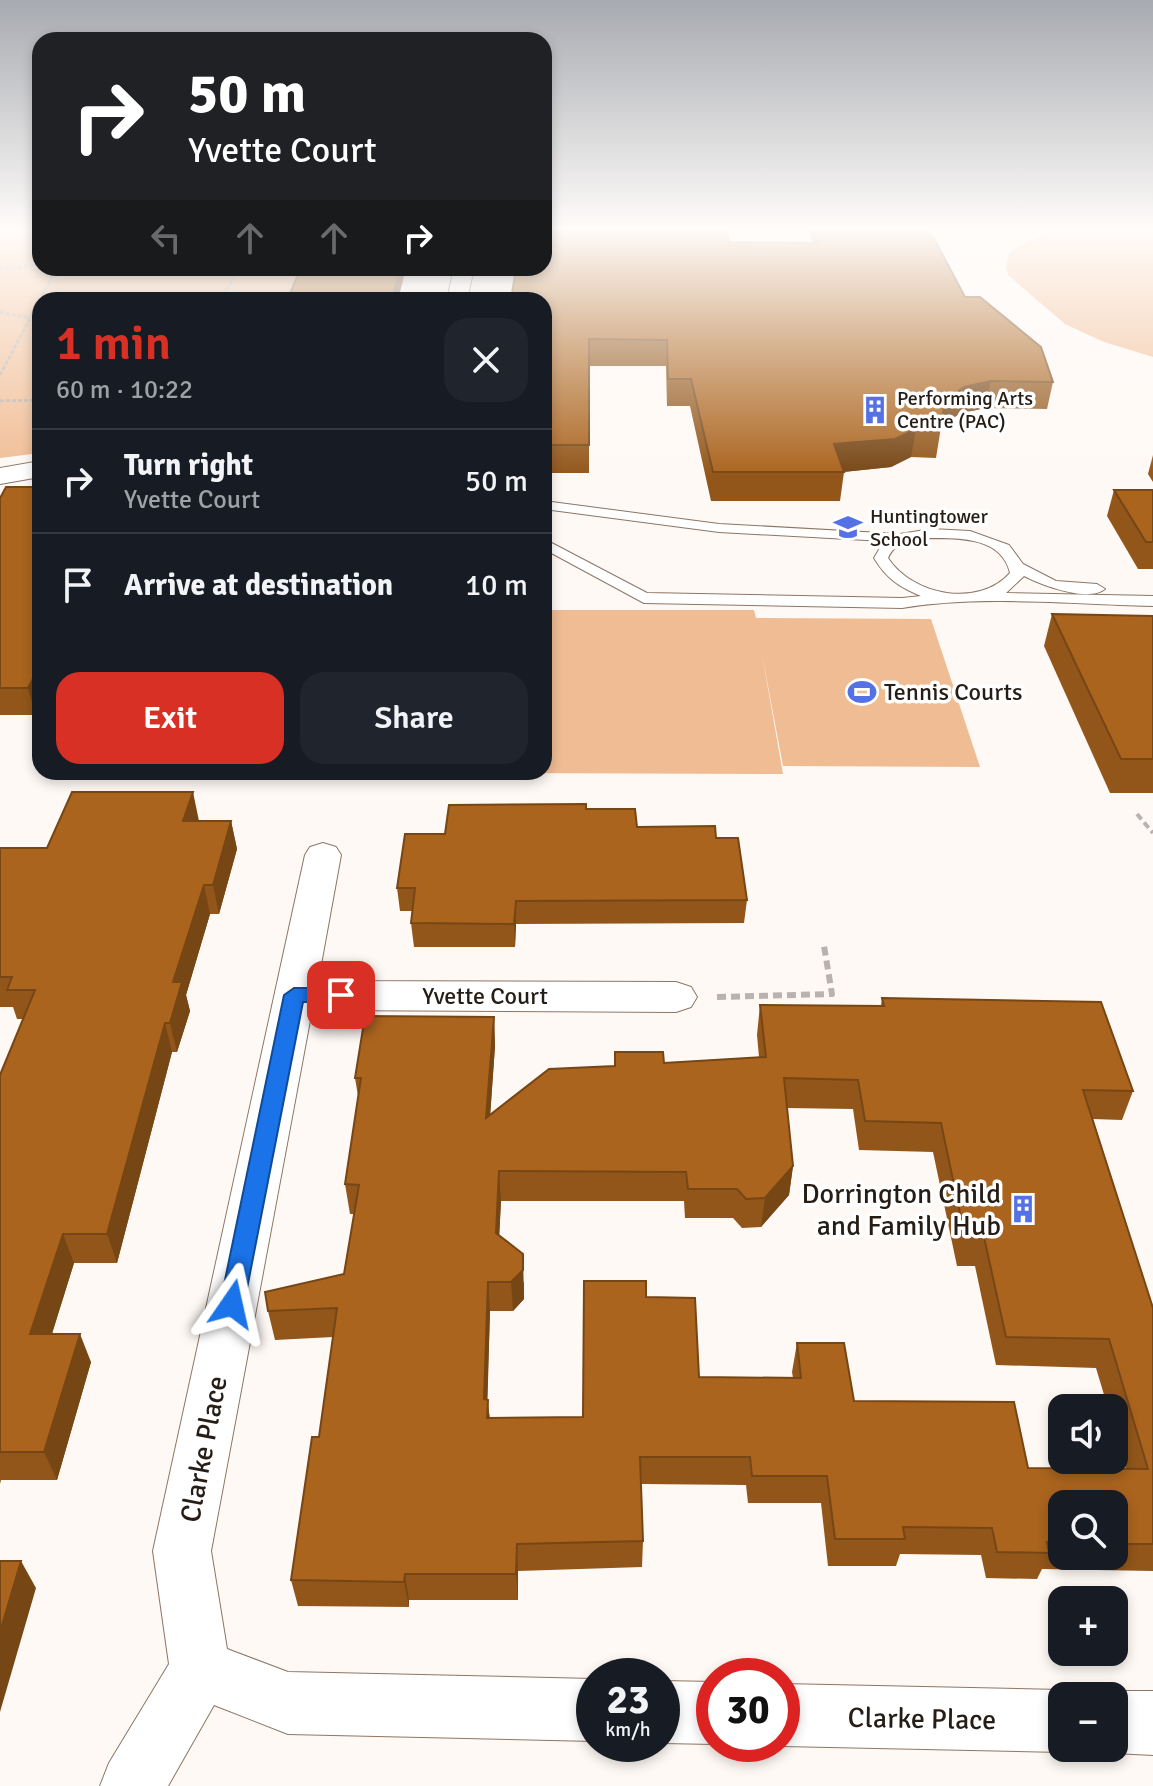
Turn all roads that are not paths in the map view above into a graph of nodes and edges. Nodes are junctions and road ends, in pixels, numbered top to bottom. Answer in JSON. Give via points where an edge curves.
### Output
{"nodes":[{"id":1,"x":32,"y":470,"type":"edge"},
{"id":2,"x":2,"y":474,"type":"edge"},
{"id":3,"x":552,"y":506,"type":"edge"},
{"id":4,"x":900,"y":538,"type":"junction"},
{"id":5,"x":552,"y":547,"type":"edge"},
{"id":6,"x":1018,"y":567,"type":"junction"},
{"id":7,"x":1153,"y":590,"type":"edge"},
{"id":8,"x":947,"y":596,"type":"junction"},
{"id":9,"x":981,"y":596,"type":"junction"},
{"id":10,"x":1153,"y":601,"type":"edge"},
{"id":11,"x":323,"y":855,"type":"dead end"},
{"id":12,"x":294,"y":995,"type":"junction"},
{"id":13,"x":676,"y":997,"type":"road end"},
{"id":14,"x":200,"y":1669,"type":"junction"},
{"id":15,"x":576,"y":1710,"type":"edge"},
{"id":16,"x":800,"y":1715,"type":"edge"},
{"id":17,"x":1048,"y":1721,"type":"edge"},
{"id":18,"x":1128,"y":1722,"type":"edge"},
{"id":19,"x":1153,"y":1723,"type":"edge"},
{"id":20,"x":132,"y":1786,"type":"edge"}],
"edges":[{"from":1,"to":2,"type":"street"},
{"from":3,"to":4,"type":"lane","via":[[719,528]]},
{"from":4,"to":6,"type":"lane","via":[[964,534],[1000,547]]},
{"from":4,"to":8,"type":"lane","via":[[886,546],[881,558],[885,570],[899,582]]},
{"from":5,"to":8,"type":"lane","via":[[644,598],[902,603]]},
{"from":6,"to":7,"type":"lane","via":[[1053,585]]},
{"from":6,"to":9,"type":"lane","via":[[1014,582]]},
{"from":8,"to":9,"type":"lane"},
{"from":9,"to":10,"type":"lane"},
{"from":11,"to":12,"type":"street","name":"Clarke Place"},
{"from":12,"to":13,"type":"street","name":"Yvette Court"},
{"from":12,"to":14,"type":"street","name":"Clarke Place","via":[[182,1551]]},
{"from":14,"to":15,"type":"street","via":[[288,1703]]},
{"from":14,"to":20,"type":"street"},
{"from":16,"to":17,"type":"street","name":"Clarke Place"},
{"from":18,"to":19,"type":"street"}]}
